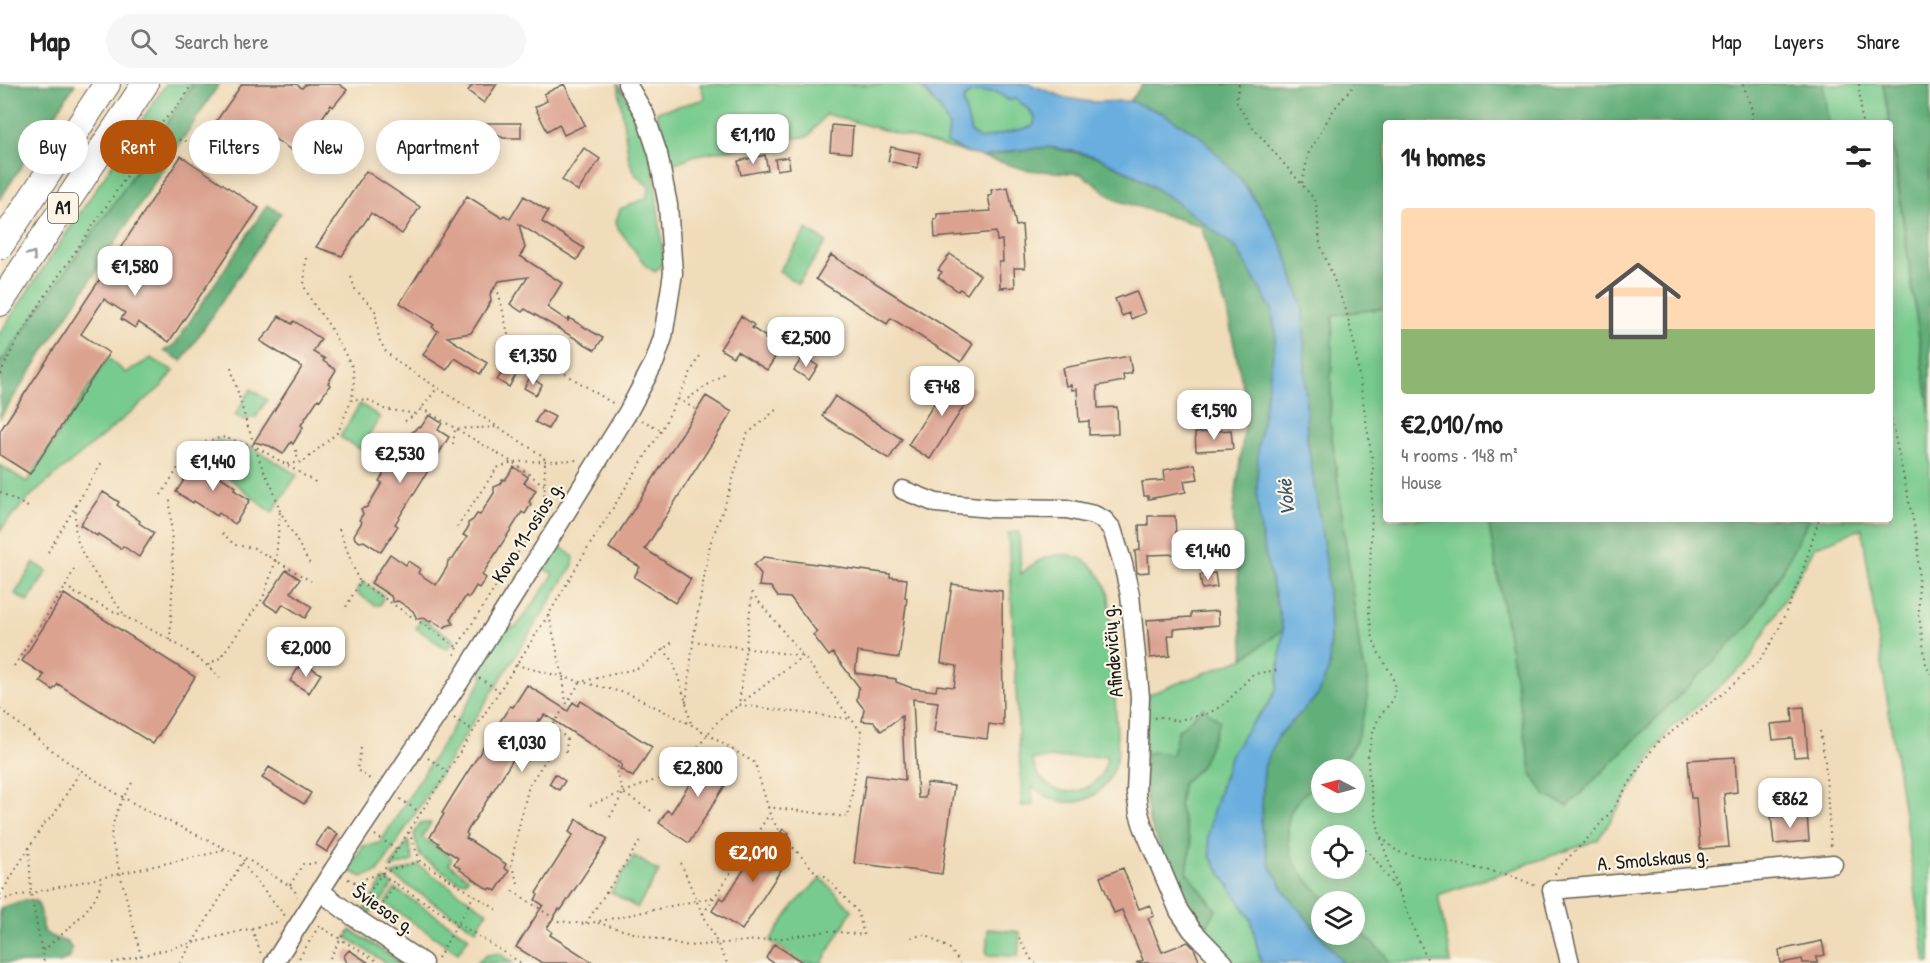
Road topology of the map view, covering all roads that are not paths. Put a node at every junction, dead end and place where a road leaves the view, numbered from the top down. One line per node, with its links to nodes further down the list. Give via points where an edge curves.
1 (107, 84): 4 (highway, A1)
2 (145, 84): 5 (highway, A1, one-way to 2)
3 (627, 84): 8 (street, Kovo 11-osios g., via 645,115 668,205 673,273 663,337 655,361 598,460 459,668 441,709)
4 (0, 246)
5 (0, 303)
6 (903, 490): 11 (street, Afindevičių g., via 936,502 990,508 1067,509 1094,515 1112,530 1130,595 1140,697 1136,794 1139,813 1179,911)
7 (1833, 864): 12 (street, A. Smolskaus g., via 1551,890)
8 (320, 891): 9 (street, Kovo 11-osios g.); 10 (street, Šviesos g.)
9 (268, 959)
10 (423, 963)
11 (1224, 963)
12 (1570, 963)

